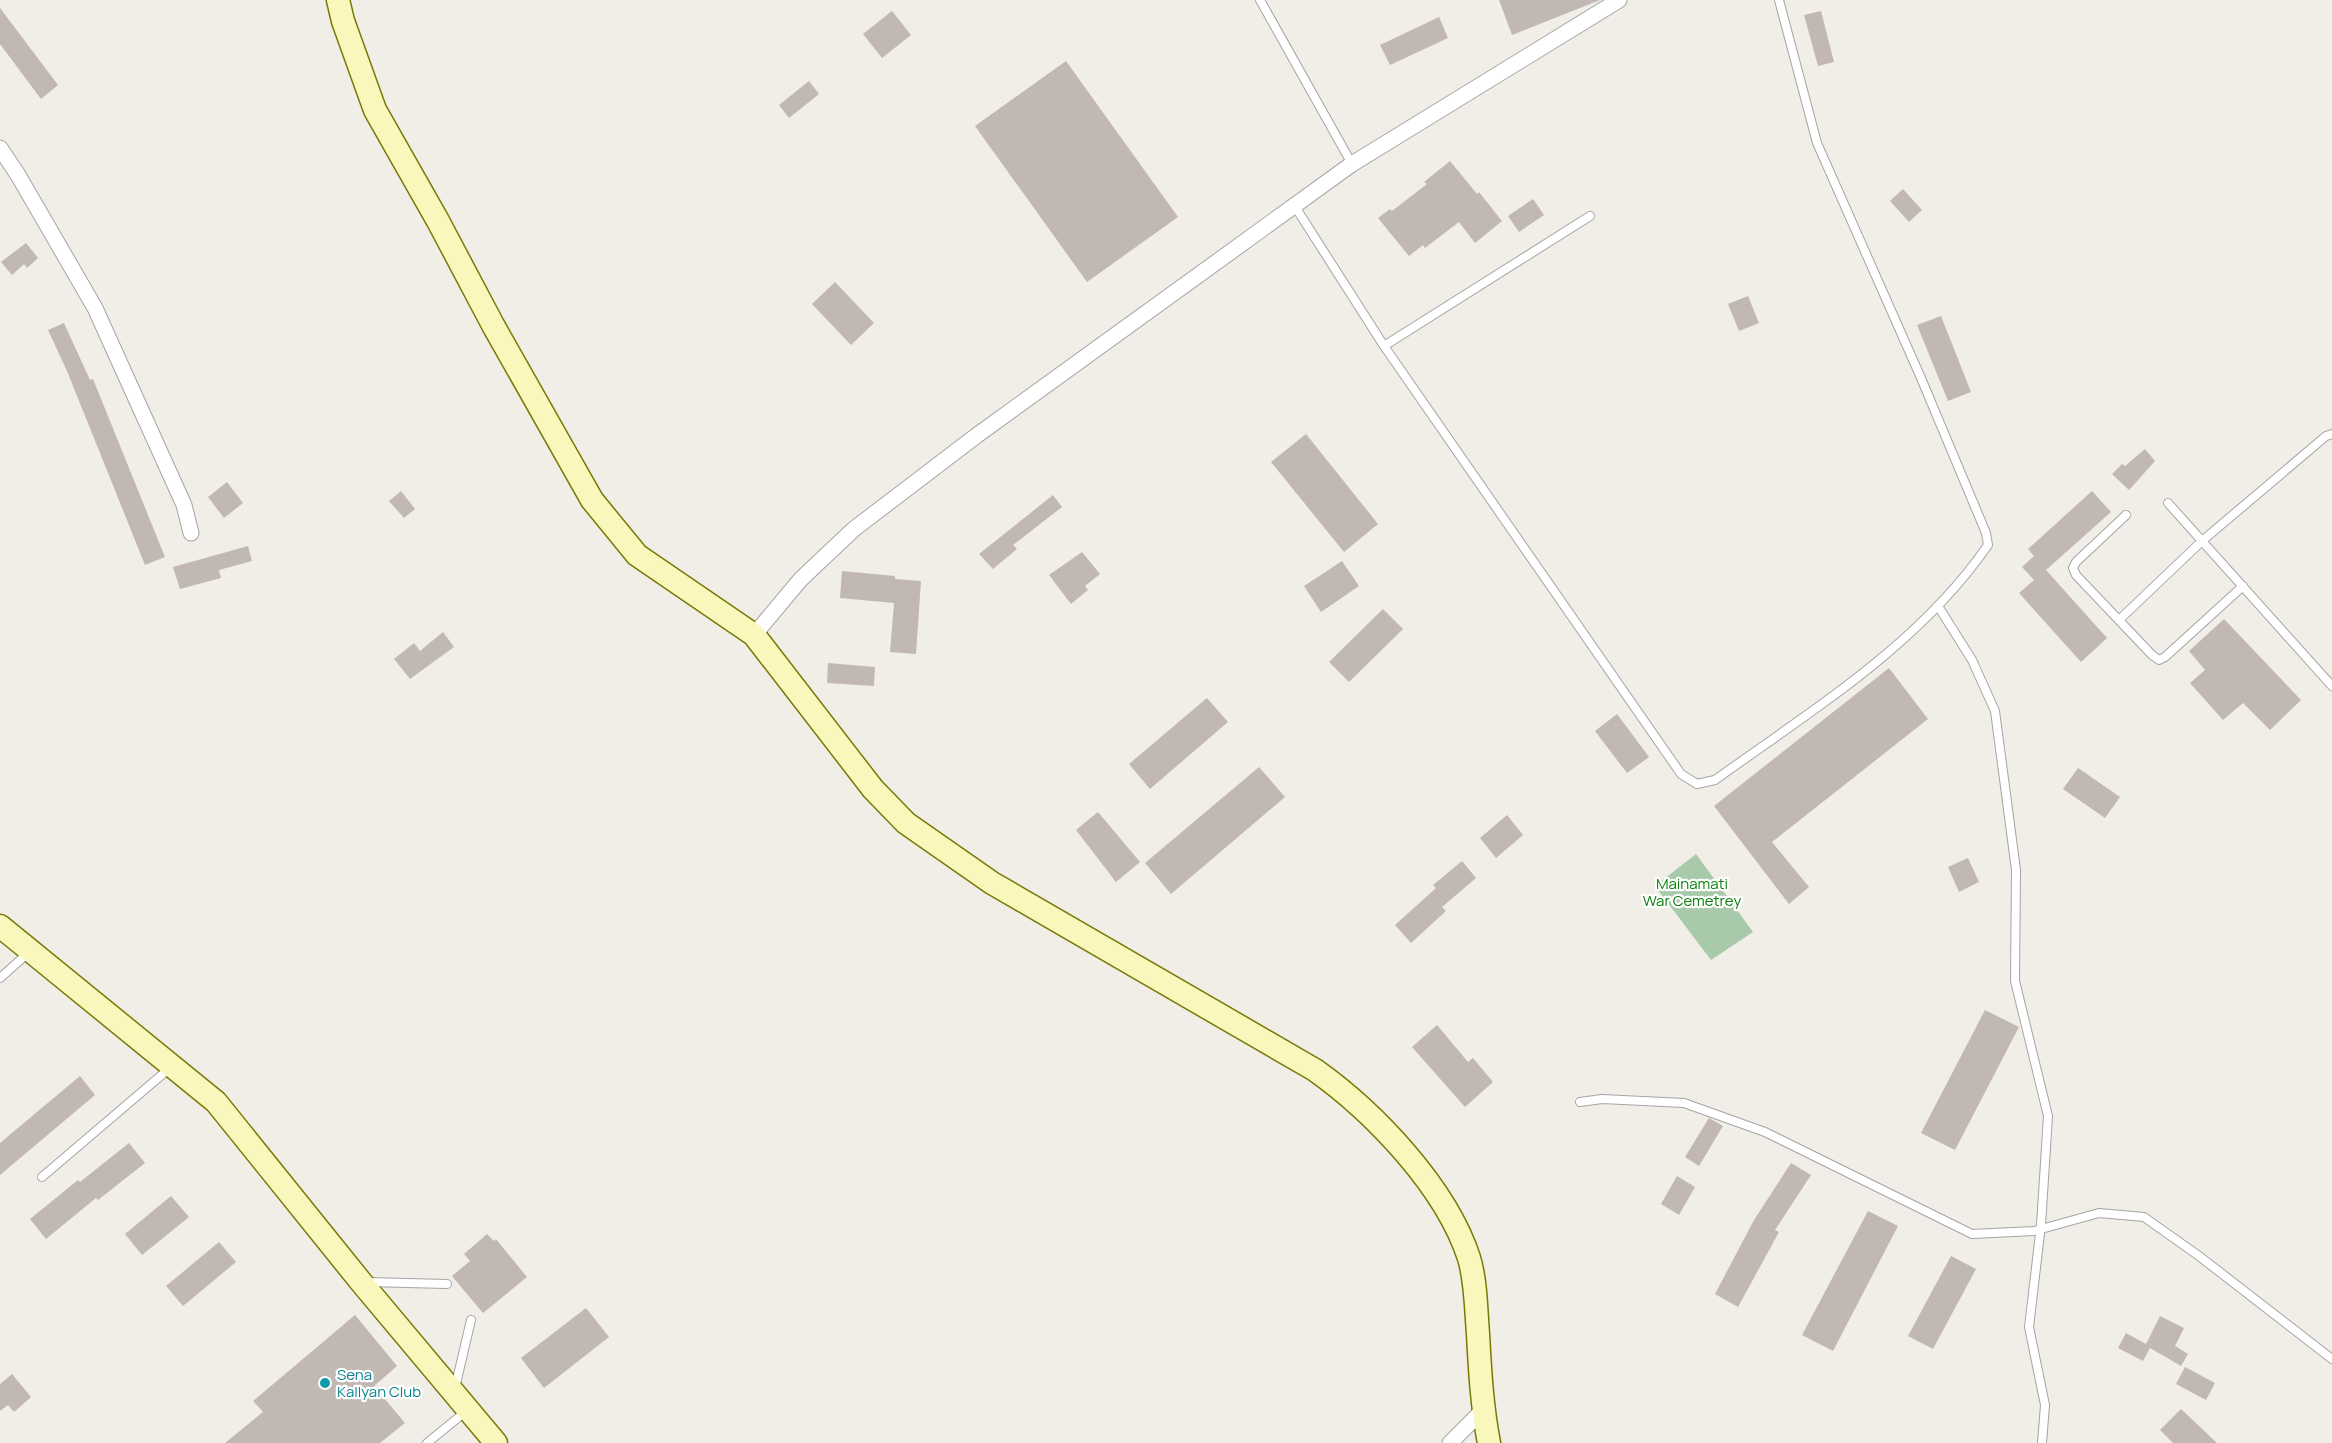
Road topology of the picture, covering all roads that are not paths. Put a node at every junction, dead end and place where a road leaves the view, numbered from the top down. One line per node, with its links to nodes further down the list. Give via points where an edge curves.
1 (338, 0): 18 (main road, via 375,110 592,500 637,555)
2 (1260, 0): 6 (lane)
3 (1619, 0): 6 (street)
4 (1779, 0): 16 (lane, via 1817,143 1986,533 1988,545)
5 (0, 148): 13 (street, via 95,308 184,505)
6 (1352, 164): 7 (street)
7 (1294, 204): 9 (lane); 18 (street, via 854,529 801,579)
8 (1590, 216): 9 (lane)
9 (1384, 346): 16 (lane, via 1681,774 1697,784 1715,780 1829,698 1900,643)
10 (2332, 434): 14 (lane)
11 (2168, 503): 14 (lane)
12 (2126, 515): 17 (lane, via 2073,568)
13 (191, 533)
14 (2202, 541): 15 (lane); 17 (lane)
15 (2243, 586): 17 (lane, via 2159,660); 19 (lane)
16 (1938, 606): 26 (lane, via 1972,660 1995,711 2016,870 2015,981 2048,1116)
17 (2119, 620)
18 (754, 635): 32 (main road, via 873,789 906,823 992,883 1315,1070 1346,1092 1396,1142 1447,1209 1469,1258)
19 (2332, 686)
20 (0, 926): 21 (main road)
21 (31, 951): 22 (lane); 23 (main road)
22 (0, 978)
23 (173, 1065): 25 (lane); 27 (main road, via 216,1102)
24 (1580, 1102): 26 (lane, via 1684,1102 1765,1132 1972,1234)
25 (42, 1178)
26 (2040, 1230): 30 (lane, via 2099,1213 2144,1217); 37 (lane, via 2029,1327 2045,1405)
27 (361, 1282): 28 (lane); 31 (main road)
28 (447, 1284)
29 (471, 1320): 31 (lane)
30 (2332, 1359)
31 (461, 1401): 33 (lane); 34 (main road)
32 (1482, 1411): 35 (street); 36 (main road)
33 (427, 1443)
34 (496, 1443)
35 (1450, 1443)
36 (1489, 1443)
37 (2042, 1443)

